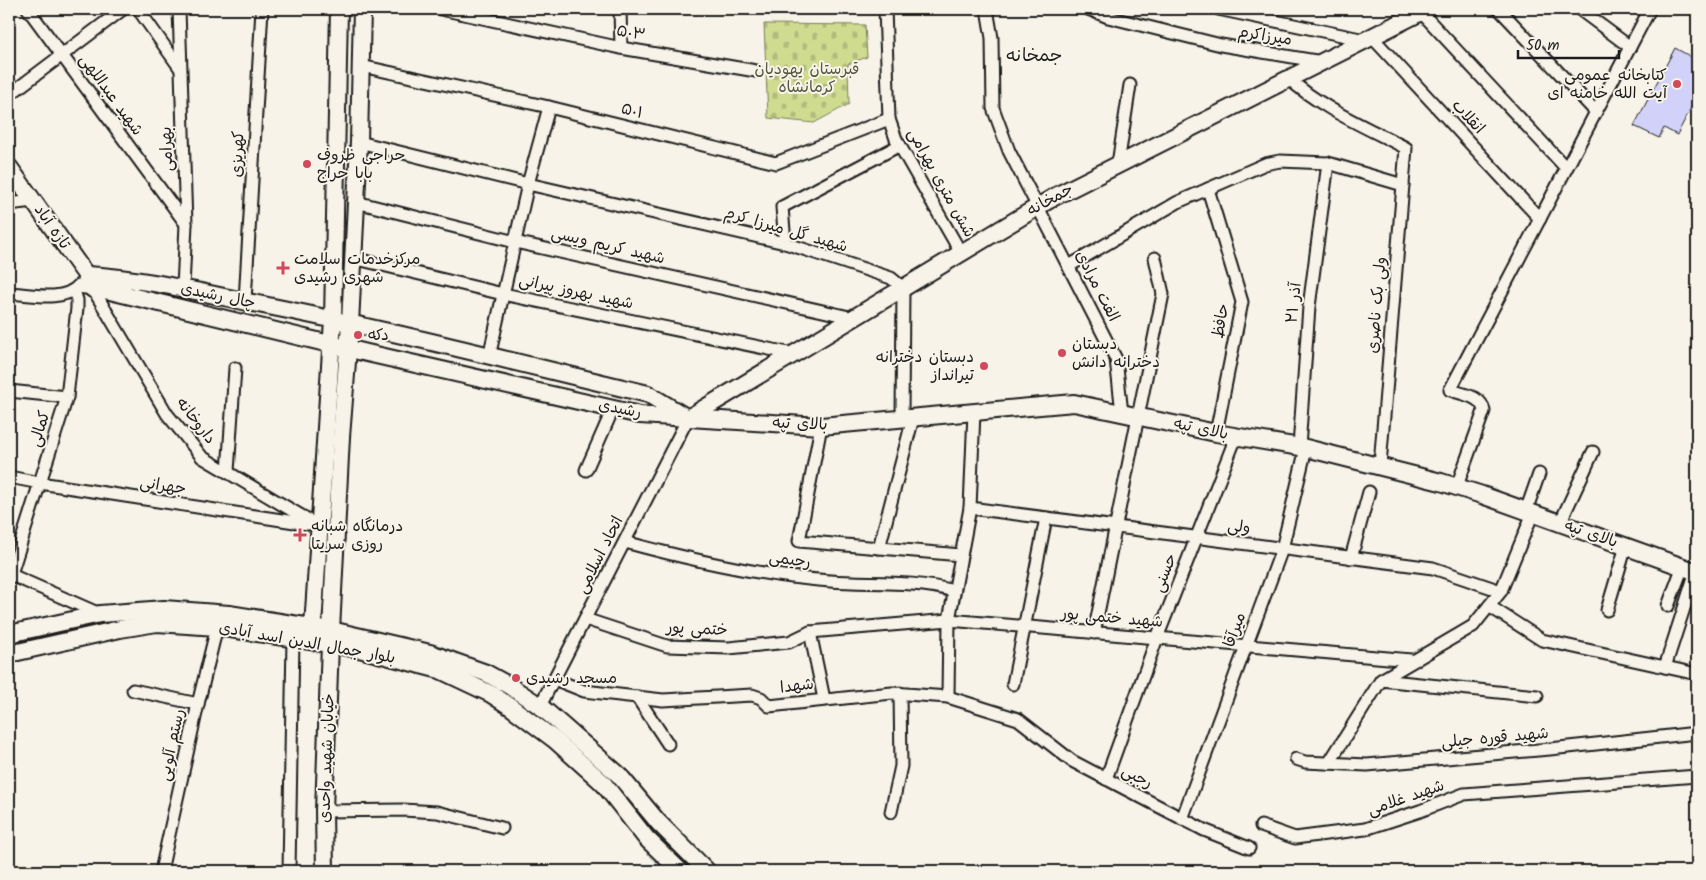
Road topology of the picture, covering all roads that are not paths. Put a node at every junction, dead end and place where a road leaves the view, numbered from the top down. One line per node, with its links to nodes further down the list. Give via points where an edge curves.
1 (28, 9): 21 (street, شهید عبداللهی)
2 (122, 9): 21 (street)
3 (138, 9): 24 (street)
4 (179, 9): 24 (street, بهرامی)
5 (262, 9): 58 (street, کهریزی)
6 (339, 9): 61 (street)
7 (362, 9): 23 (street)
8 (441, 9): 20 (street, ۵۰۳)
9 (620, 9): 20 (street)
10 (885, 9): 31 (street, شش متری بهرامی)
11 (987, 9): 44 (street, الفت مرادی, via 992,38 993,108 1009,151)
12 (1088, 9): 22 (street, میرزاکرم, via 1221,45)
13 (1218, 9): 18 (street)
14 (1499, 9): 30 (street)
15 (1580, 9): 19 (street)
16 (1650, 9): 19 (street)
17 (1419, 10): 18 (street, جمخانه); 37 (street)
18 (1368, 38): 22 (street, جمخانه); 45 (street, انقلاب)
19 (1630, 47): 30 (street)
20 (621, 48): 25 (street, ۵۰۳)
21 (62, 55): 28 (street); 46 (street, شهید عبداللهی)
22 (1322, 62): 26 (street, جمخانه)
23 (361, 66): 29 (street, ۵۰۱); 32 (street)
24 (181, 69): 46 (street, بهرامی)
25 (756, 71)
26 (1288, 78): 35 (street, جمخانه); 39 (street, ولی بک ناصری, via 1330,108 1406,148)
27 (1130, 85): 35 (street)
28 (9, 95)
29 (549, 107): 31 (street, ۵۰۱, via 776,163); 38 (street)
30 (1596, 112): 37 (street)
31 (890, 119): 33 (street, شش متری بهرامی)
32 (359, 142): 38 (street, شهید گل میرزا کرم); 42 (street)
33 (900, 145): 48 (street, via 782,207); 49 (street, شش متری بهرامی)
34 (1328, 163): 39 (street); 40 (street, via 1280,161 1265,164); 81 (street, ۲۱ آذر, via 1309,307)
35 (1118, 164): 44 (street, جمخانه)
36 (9, 167): 41 (street, تازه آباد)
37 (1566, 168): 45 (street)
38 (528, 184): 47 (street); 48 (street, شهید گل میرزا کرم)
39 (1403, 185): 83 (street, ولی بک ناصری)
40 (1208, 189): 52 (street, via 1178,202); 79 (street, حافظ, via 1242,302)
41 (33, 201): 43 (street); 53 (street, تازه آباد)
42 (356, 202): 47 (street, شهید کریم ویسی); 50 (street)
43 (9, 204)
44 (1037, 207): 49 (street, جمخانه); 52 (street, الفت مرادی)
45 (1540, 219): 89 (street, via 1450,390 1479,400 1484,411)
46 (186, 224): 54 (street, بهرامی)
47 (515, 242): 57 (street); 60 (street, شهید کریم ویسی)
48 (785, 243): 55 (street, شهید گل میرزا کرم, via 891,278)
49 (961, 253): 55 (street, جمخانه)
50 (353, 258): 57 (street, شهید بهروز پیرانی); 62 (street)
51 (1156, 258): 75 (street, via 1163,294)
52 (1069, 266): 75 (street, الفت مرادی, via 1116,359)
53 (82, 285): 54 (street, چال رشیدی, via 111,276); 56 (street, via 54,296); 64 (street, چال رشیدی); 72 (street, کمالی, via 77,300); 85 (street, داروخانه, via 167,414 202,457)
54 (183, 288): 58 (street, چال رشیدی)
55 (903, 288): 60 (street, جمخانه); 77 (street)
56 (9, 293)
57 (503, 294): 68 (street, شهید بهروز پیرانی); 69 (street)
58 (245, 302): 59 (street, چال رشیدی)
59 (298, 312): 61 (street, چال رشیدی); 64 (street, via 305,324)
60 (854, 318): 68 (street, جمخانه)
61 (333, 320): 62 (street, چال رشیدی); 65 (street)
62 (350, 324): 63 (street, رشیدی); 66 (street)
63 (370, 329): 67 (street, via 361,342); 69 (street, رشیدی)
64 (296, 336): 65 (street, چال رشیدی)
65 (331, 343): 66 (street, چال رشیدی); 95 (street)
66 (348, 348): 67 (street, رشیدی); 120 (street, خیابان شهید واحدی)
67 (367, 353): 73 (street, رشیدی)
68 (793, 354): 76 (street, جمخانه)
69 (489, 357): 76 (street, رشیدی, via 648,394)
70 (235, 368): 85 (street)
71 (9, 390): 72 (street)
72 (67, 397): 88 (street, کمالی)
73 (613, 409): 76 (street, رشیدی, via 640,415); 84 (street)
74 (974, 412): 75 (street, بالای تپه, via 1074,403); 77 (street, بالای تپه); 91 (street)
75 (1130, 414): 79 (street, بالای تپه); 96 (street)
76 (688, 418): 78 (street, بالای تپه); 98 (street, اتحاد اسلامی)
77 (907, 419): 78 (street, بالای تپه); 100 (street)
78 (821, 426): 100 (street, via 799,541)
79 (1216, 433): 80 (street, بالای تپه)
80 (1236, 437): 81 (street, بالای تپه); 97 (street, حسنی)
81 (1303, 448): 83 (street, بالای تپه); 101 (street, میرآقا)
82 (1593, 452): 94 (street)
83 (1380, 465): 89 (street, بالای تپه)
84 (586, 470)
85 (228, 472): 95 (street, داروخانه)
86 (1539, 474): 92 (street)
87 (9, 476): 88 (street, جهرانی)
88 (40, 484): 95 (street, جهرانی); 105 (street, کمالی)
89 (1457, 486): 92 (street, بالای تپه)
90 (1369, 492): 103 (street)
91 (970, 508): 93 (street, ولی); 102 (street)
92 (1529, 512): 94 (street, بالای تپه); 107 (street)
93 (1046, 518): 96 (street, ولی); 114 (street)
94 (1560, 523): 99 (street, بالای تپه)
95 (316, 526): 116 (street)
96 (1116, 527): 97 (street, ولی); 118 (street)
97 (1196, 537): 101 (street, ولی); 121 (street, حسنی)
98 (625, 542): 106 (street, رحیمی, via 748,570 830,581 937,586); 112 (street, اتحاد اسلامی)
99 (1626, 546): 104 (street, بالای تپه); 110 (street)
100 (879, 548): 102 (street)
101 (1282, 548): 103 (street, ولی); 123 (street, میرآقا)
102 (961, 555): 106 (street)
103 (1351, 558): 107 (street, ولی, via 1433,568)
104 (1692, 570): 109 (street); 126 (street)
105 (10, 574): 111 (street)
106 (954, 591): 113 (street)
107 (1501, 591): 108 (street)
108 (1489, 606): 125 (street, via 1473,626); 126 (street, via 1542,640)
109 (1668, 606)
110 (1607, 610)
111 (100, 614): 116 (street, بلوار جمال الدین اسد آبادی, via 164,609 229,614); 119 (street, بلوار جمال الدین اسد آبادی)
112 (585, 619): 117 (street, ختمی پور, via 667,646 729,648 789,642); 128 (street, اتحاد اسلامی)
113 (949, 620): 114 (street, شهید ختمی پور); 117 (street, شهید ختمی پور); 135 (street)
114 (1023, 626): 118 (street, شهید ختمی پور); 130 (street)
115 (217, 627): 122 (street, بلوار جمال الدین اسد آبادی); 124 (street, بلوار جمال الدین اسد آبادی, via 140,625); 137 (street, رستم آلویی)
116 (313, 627): 120 (street, بلوار جمال الدین اسد آبادی)
117 (810, 632): 136 (street)
118 (1094, 632): 121 (street, شهید ختمی پور)
119 (9, 634)
120 (331, 637): 122 (street, بلوار جمال الدین اسد آبادی); 138 (street, بلوار جمال الدین اسد آبادی, via 430,653 466,665 508,685); 146 (street, خیابان شهید واحدی); 155 (street, بلوار جمال الدین اسد آبادی, via 363,650 440,670 511,707 555,740 603,783 646,838)
121 (1157, 638): 123 (street, شهید ختمی پور); 145 (street, حسنی)
122 (293, 639): 153 (street)
123 (1246, 646): 125 (street, شهید ختمی پور); 148 (street, میرآقا)
124 (9, 654)
125 (1411, 660): 129 (street)
126 (1665, 667): 127 (street)
127 (1697, 674)
128 (554, 679): 134 (street, شهدا, via 584,691); 138 (street, اتحاد اسلامی)
129 (1381, 680): 133 (street); 143 (street)
130 (1013, 684)
131 (133, 690): 137 (street)
132 (900, 693): 135 (street, شهدا); 136 (street, شهدا); 147 (street, via 901,766)
133 (1537, 696)
134 (637, 697): 136 (street, شهدا, via 663,700 752,695 761,698 768,706); 141 (street)
135 (948, 697): 139 (street, شهدا)
136 (824, 699)
137 (198, 704): 152 (street, رستم آلویی)
138 (540, 706): 156 (street, بلوار جمال الدین اسد آبادی, via 619,775 658,822)
139 (1018, 719): 145 (street, رجبی, via 1072,761)
140 (1697, 734): 143 (street, شهید قوره جیلی, via 1367,766)
141 (668, 744)
142 (1296, 759): 143 (street, شهید قوره جیلی)
143 (1329, 763)
144 (1697, 776): 149 (street, شهید غلامی, via 1464,794 1366,829 1295,838)
145 (1106, 779): 148 (street, رجبی)
146 (324, 811): 150 (street, via 437,812); 154 (street, خیابان شهید واحدی)
147 (891, 812)
148 (1182, 819): 151 (street, رجبی)
149 (1261, 826)
150 (502, 828)
151 (1249, 848)
152 (161, 871)
153 (289, 871)
154 (325, 871)
155 (680, 871)
156 (707, 871)

